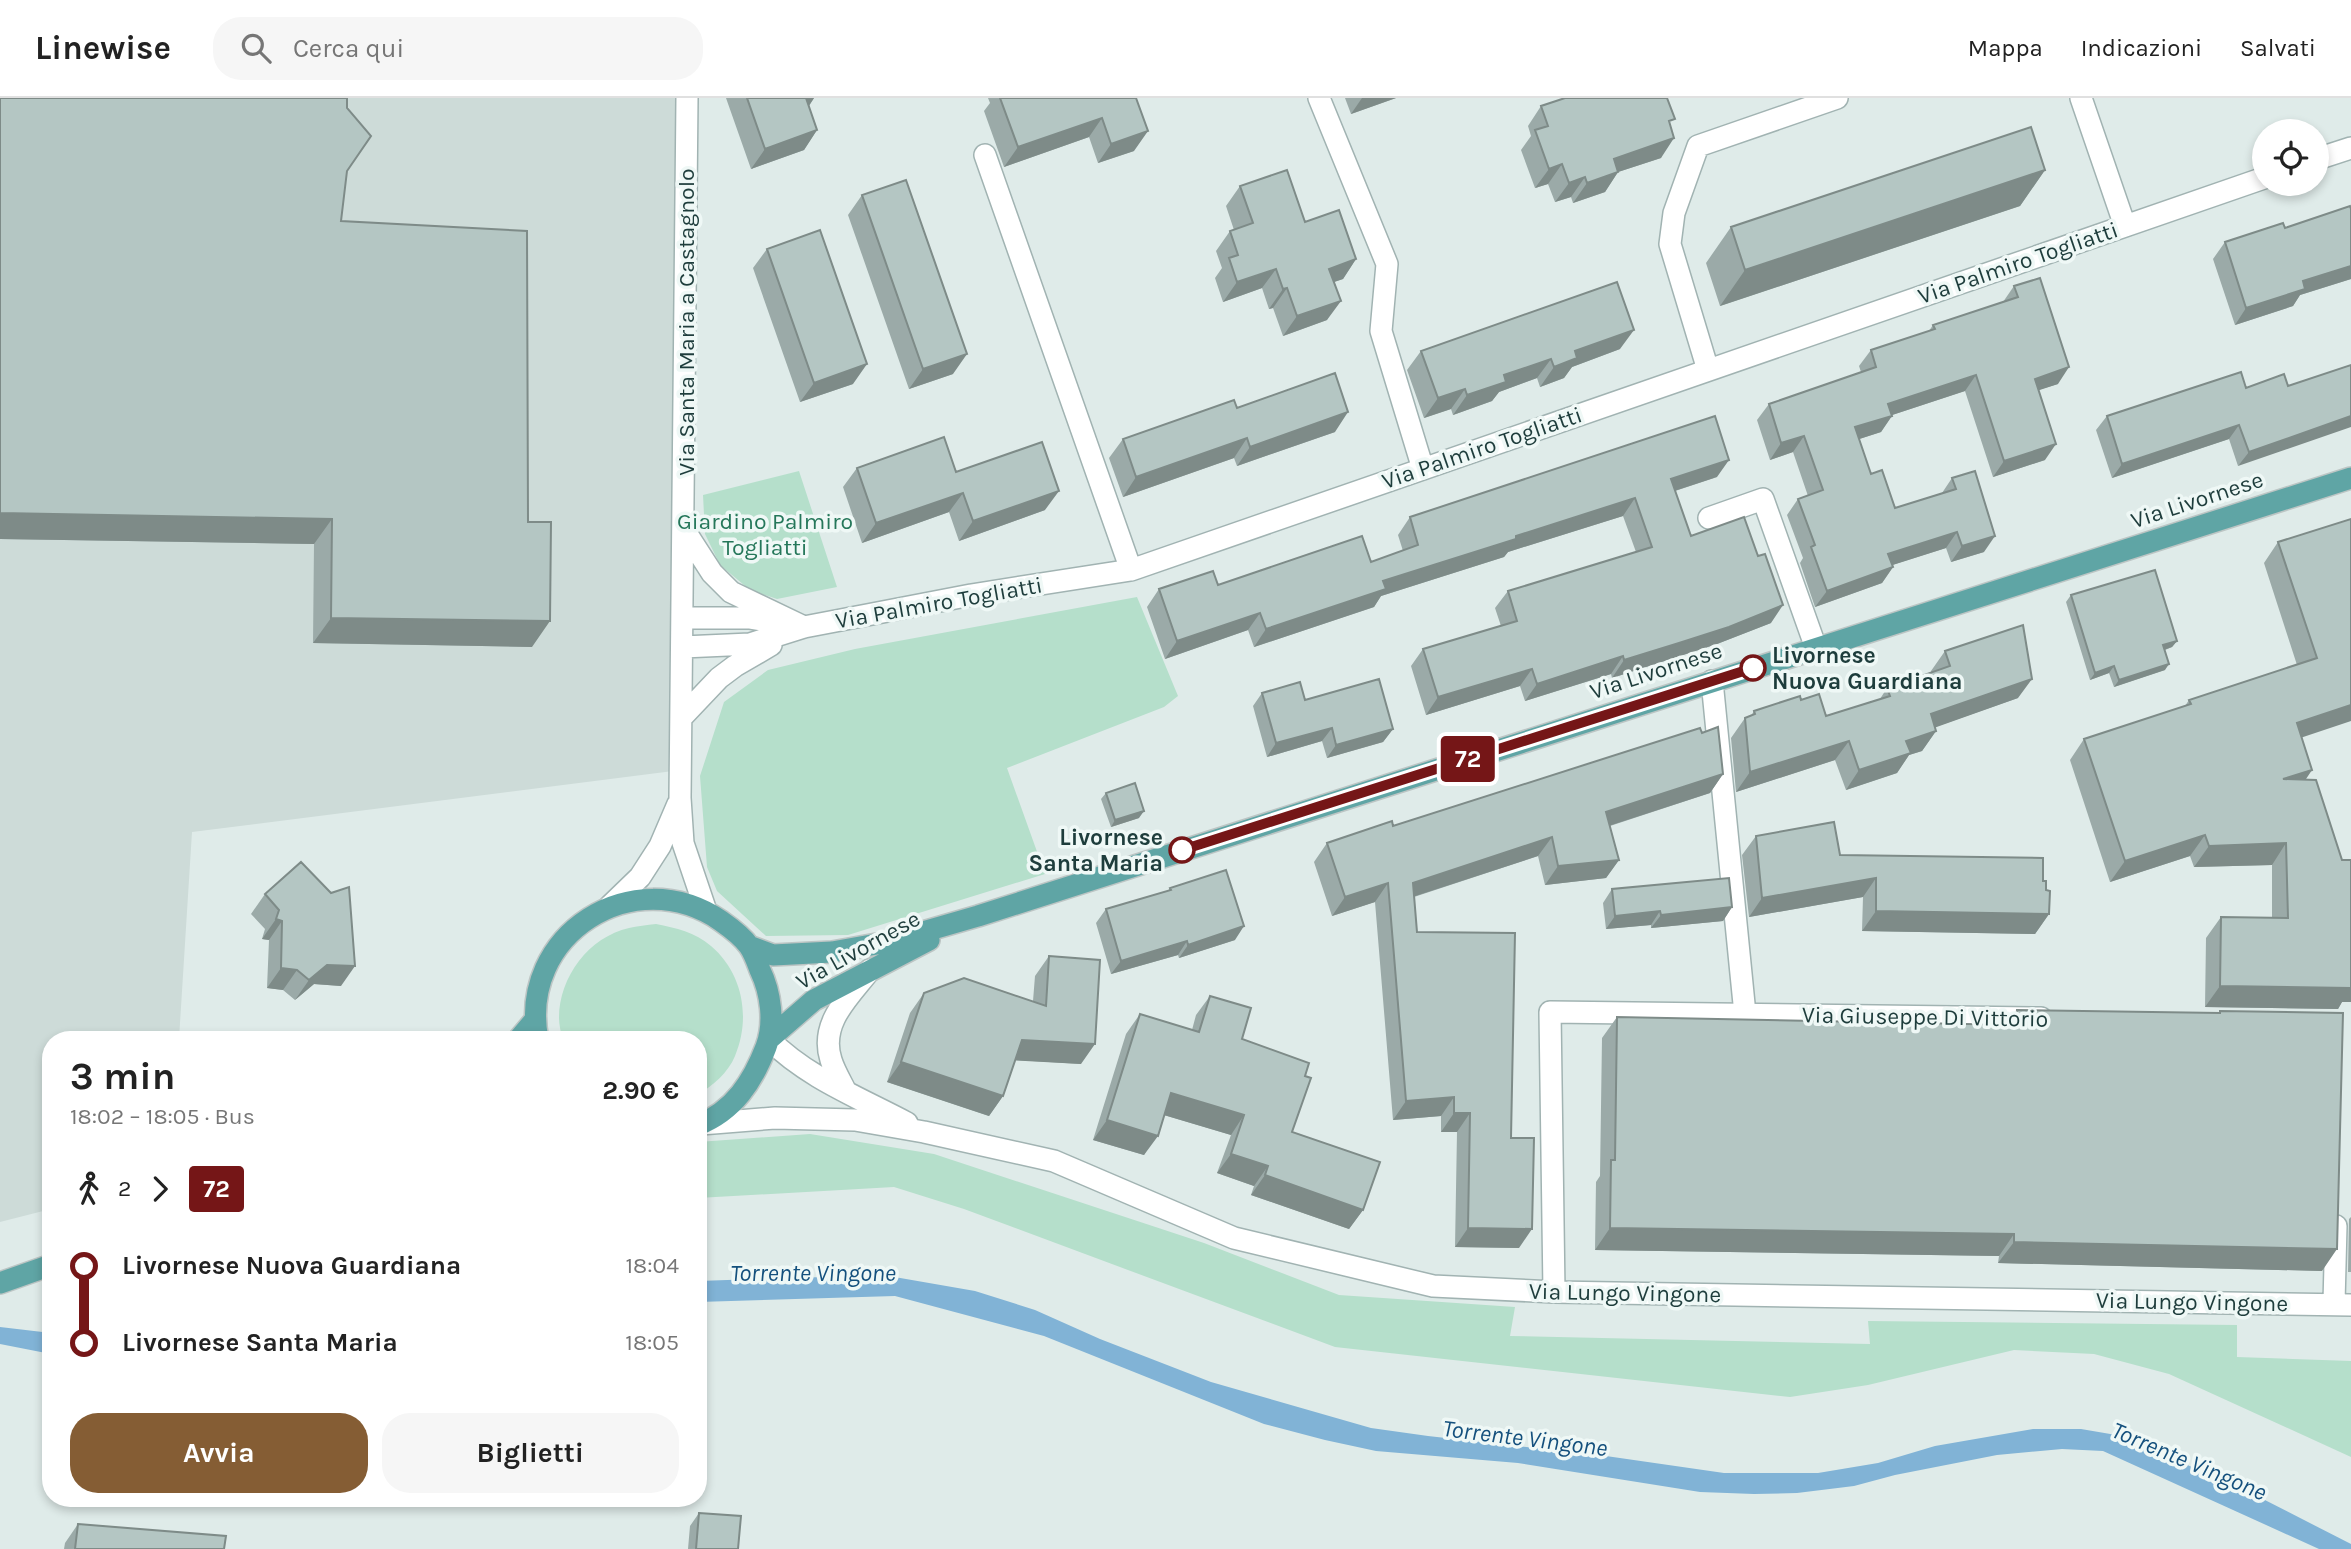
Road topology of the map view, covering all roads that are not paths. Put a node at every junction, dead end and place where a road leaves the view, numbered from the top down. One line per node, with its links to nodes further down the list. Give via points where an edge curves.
1 (687, 98): 14 (street, Via Santa Maria a Castagnolo)
2 (1319, 98): 11 (street, via 1387,264 1381,331)
3 (1837, 98): 10 (street, via 1698,146 1674,213 1670,244)
4 (2081, 98): 9 (street)
5 (2351, 148): 7 (street)
6 (985, 155): 15 (street)
7 (2329, 155)
8 (2252, 182): 9 (street, Via Palmiro Togliatti)
9 (2125, 226): 10 (street, Via Palmiro Togliatti)
10 (1708, 370): 11 (street, Via Palmiro Togliatti)
11 (1423, 469): 15 (street, Via Palmiro Togliatti)
12 (2351, 478): 19 (main road, Via Livornese)
13 (1709, 518): 19 (street, via 1763,499)
14 (683, 528): 16 (street, Via Santa Maria a Castagnolo); 17 (street, via 712,573 731,592)
15 (1131, 570): 17 (street, Via Palmiro Togliatti)
16 (683, 618): 17 (street, via 748,618); 18 (street, Via Santa Maria a Castagnolo)
17 (804, 627): 18 (street, Via Palmiro Togliatti, via 750,644); 21 (street, via 734,666)
18 (683, 647): 21 (street, Via Santa Maria a Castagnolo)
19 (1816, 648): 20 (main road, Via Livornese)
20 (1713, 681): 25 (main road, Via Livornese); 28 (street)
21 (682, 718): 22 (street, Via Santa Maria a Castagnolo)
22 (680, 798): 23 (street, Via Santa Maria a Castagnolo, via 654,856); 24 (street, Via Santa Maria a Castagnolo, via 683,843)
23 (610, 906): 24 (main road, Via Livornese, via 642,898 674,900); 30 (main road, Via Livornese, via 578,924 554,952 539,985)
24 (706, 911): 26 (main road, Via Livornese)
25 (978, 916): 26 (main road, Via Livornese, via 888,942 832,952 773,955); 27 (main road, Via Livornese)
26 (749, 946): 31 (main road, Via Livornese, via 766,982 771,1010)
27 (871, 968): 31 (main road, Via Livornese, via 814,1000); 32 (street, via 833,1016 827,1037 831,1060)
28 (1745, 1014): 29 (street, Via Giuseppe Di Vittorio); 39 (street, Via Giuseppe Di Vittorio, via 1550,1012)
29 (2064, 1018)
30 (536, 1030)
31 (769, 1039): 32 (street, Via Lungo Vingone, via 786,1056); 33 (main road, Via Livornese, via 756,1074 732,1104)
32 (845, 1090): 35 (street, Via Lungo Vingone)
33 (707, 1120)
34 (707, 1123): 35 (street, Via Lungo Vingone, via 775,1118 855,1120)
35 (924, 1132): 39 (street, Via Lungo Vingone, via 1054,1161 1234,1238 1433,1286)
36 (2336, 1210): 40 (street)
37 (42, 1268): 38 (main road)
38 (6, 1281)
39 (1554, 1292): 40 (street, Via Lungo Vingone)
40 (2342, 1304)

